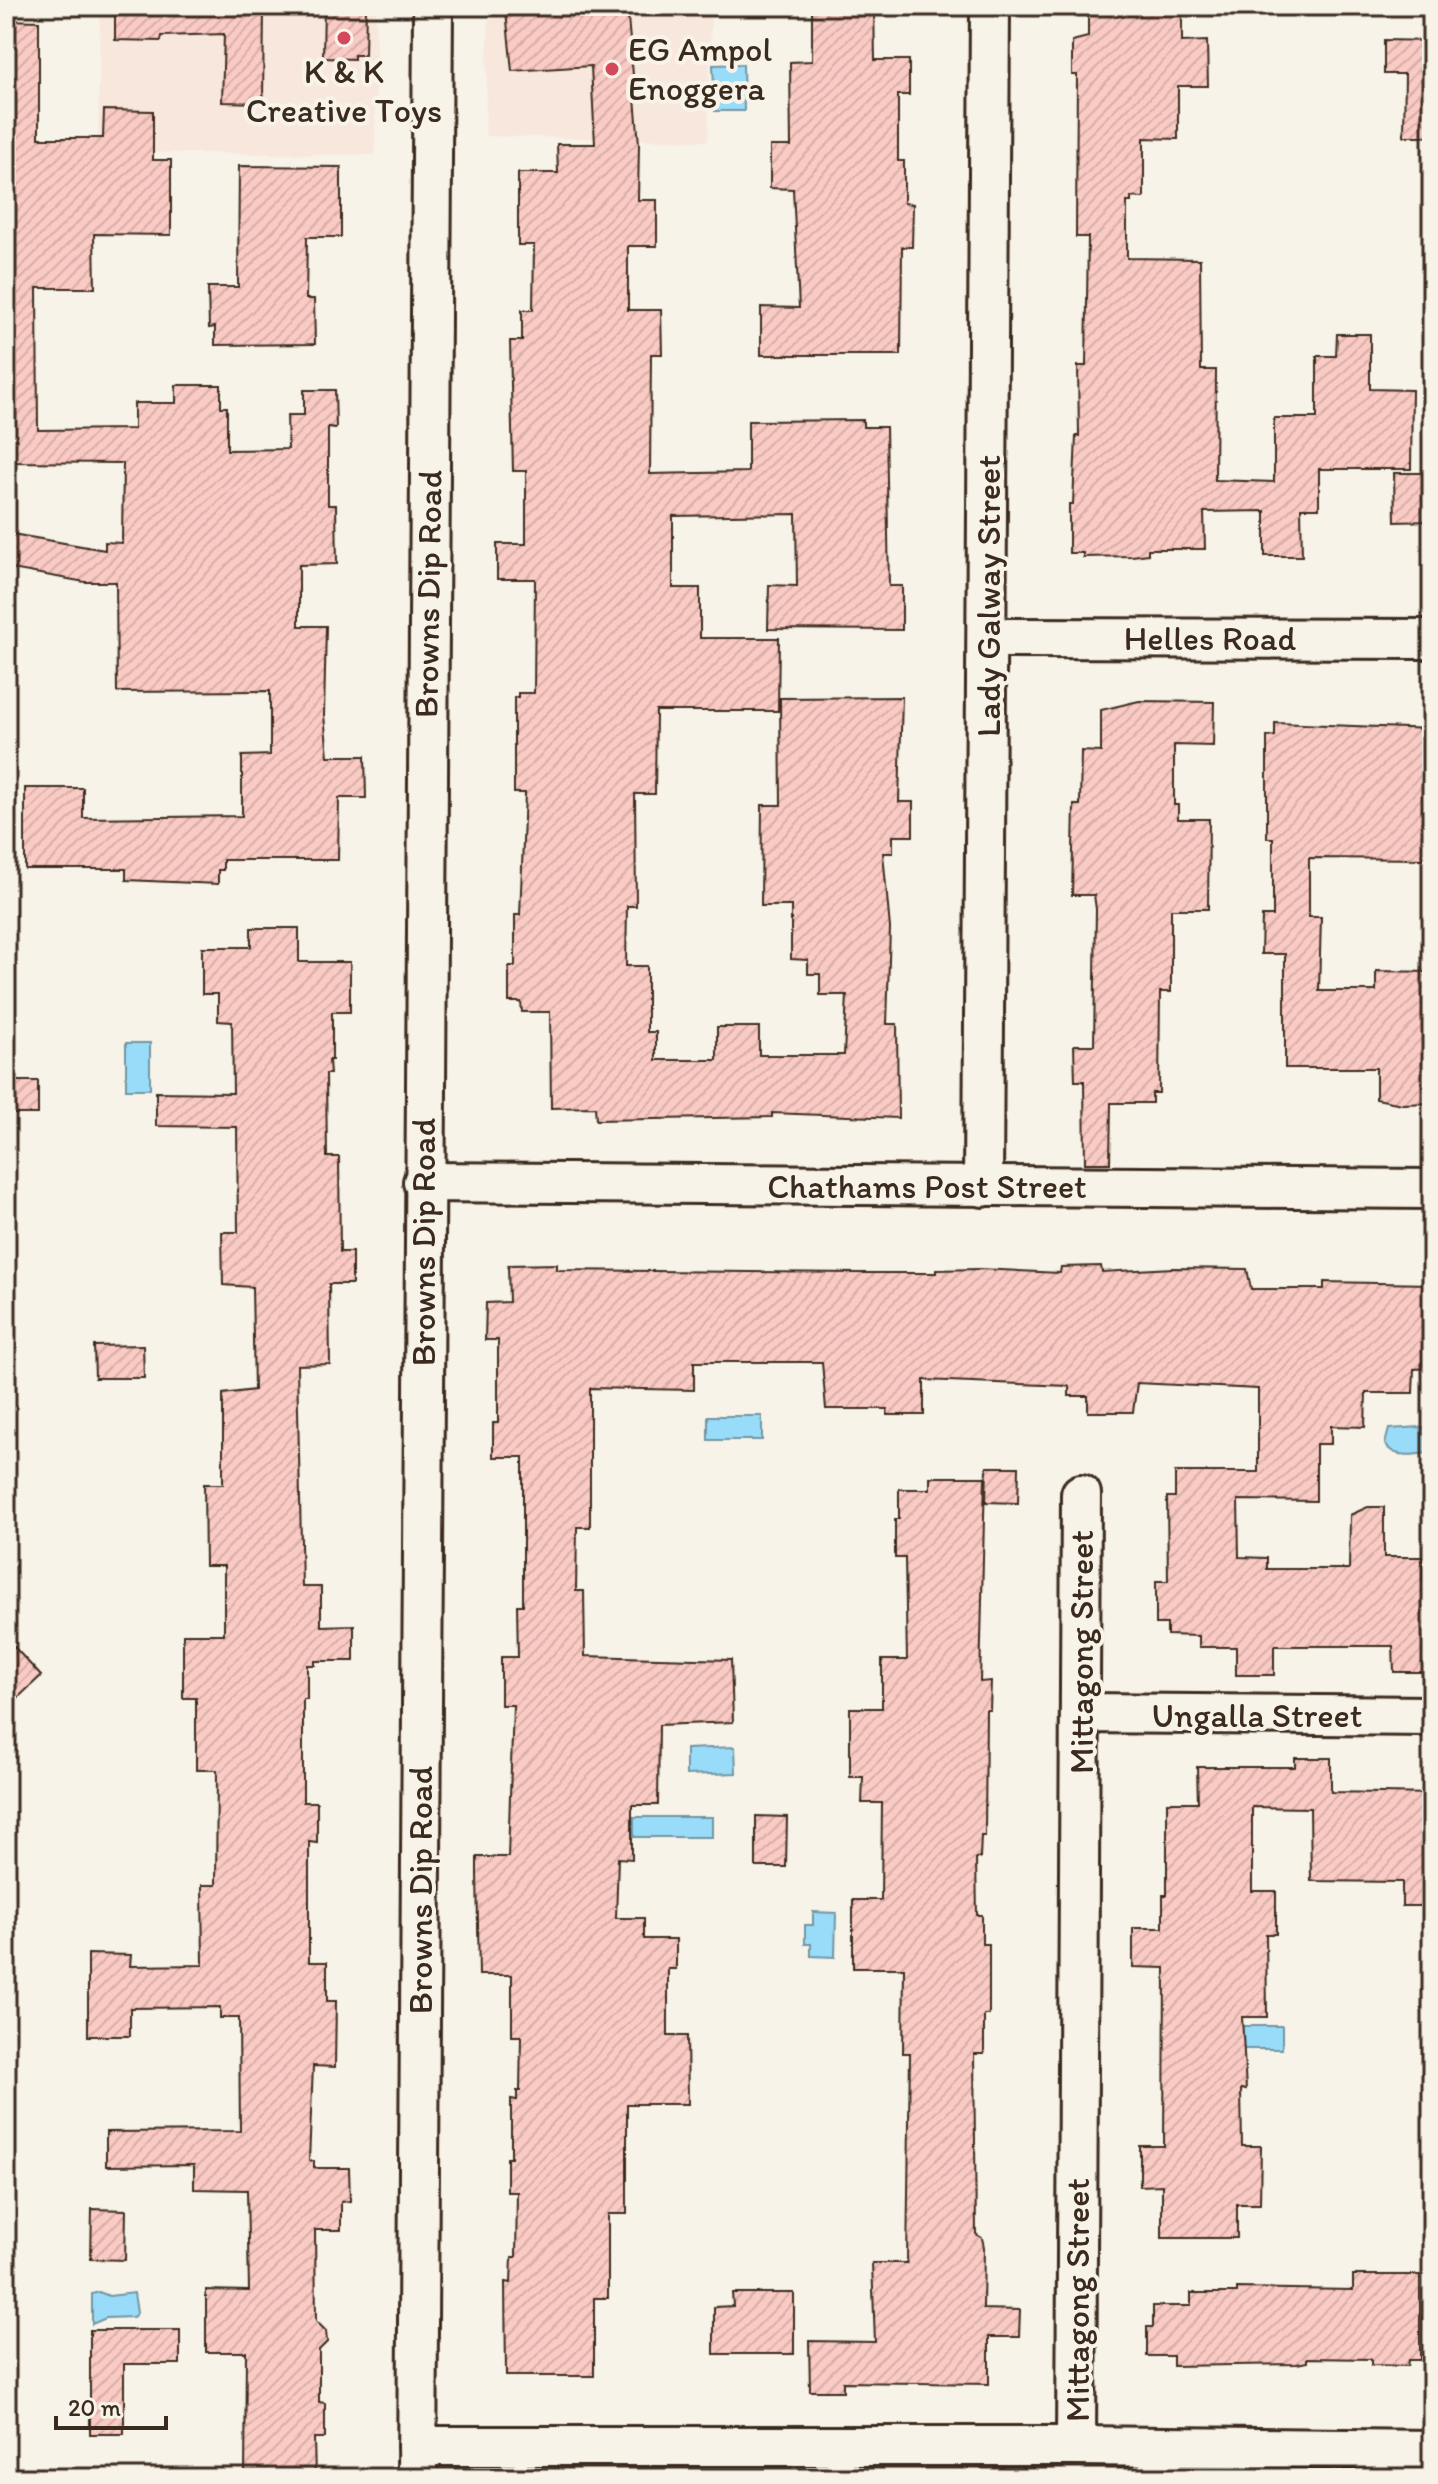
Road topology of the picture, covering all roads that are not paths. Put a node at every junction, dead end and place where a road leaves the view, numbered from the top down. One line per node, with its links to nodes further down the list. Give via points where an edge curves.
1 (433, 6): 5 (street, Browns Dip Road)
2 (990, 6): 3 (street, Lady Galway Street)
3 (988, 638): 4 (street, Helles Road); 6 (street, Lady Galway Street)
4 (1432, 639)
5 (423, 1182): 6 (street, Chathams Post Street); 13 (street, Browns Dip Road)
6 (983, 1187): 7 (street, Chathams Post Street)
7 (1432, 1189)
8 (1081, 1494): 9 (street, Mittagong Street)
9 (1081, 1713): 10 (street, Ungalla Street); 11 (street, Mittagong Street)
10 (1432, 1716)
11 (1076, 2446): 12 (street); 13 (street, Mittagong Street)
12 (1432, 2450)
13 (417, 2462)

